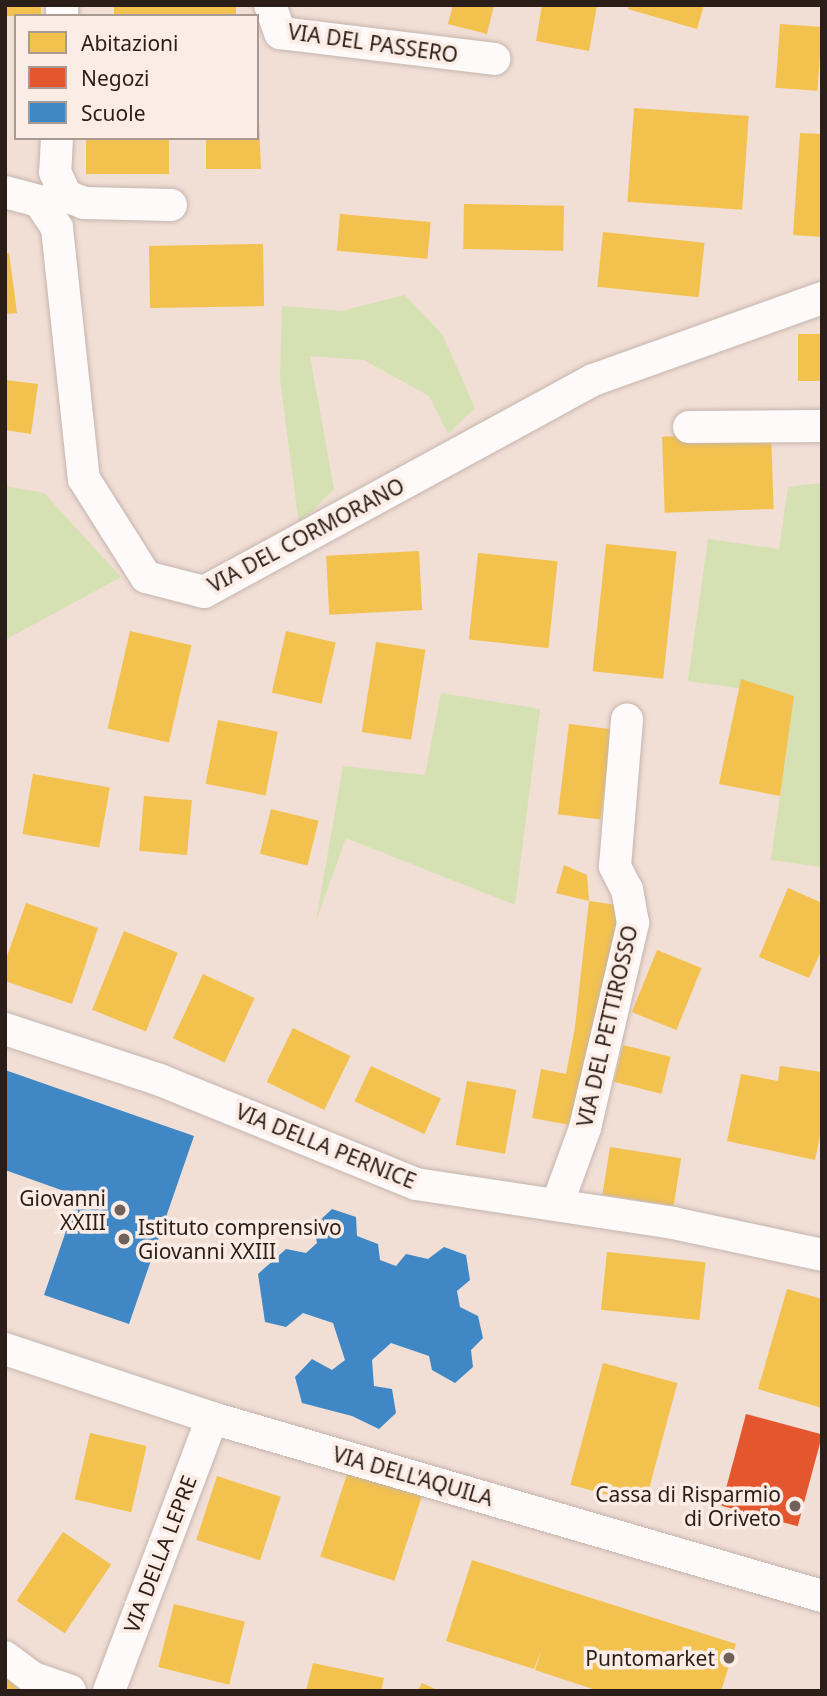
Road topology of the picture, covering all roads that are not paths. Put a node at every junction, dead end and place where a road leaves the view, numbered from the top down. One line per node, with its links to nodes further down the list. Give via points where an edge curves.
1 (271, 5): 2 (street, VIA DEL PASSERO, via 280,33)
2 (494, 59)
3 (57, 140): 5 (street, via 55,172 66,196 84,202)
4 (5, 192): 6 (street, VIA DEL CORMORANO, via 39,201 57,228 84,480 146,577 204,592 593,380)
5 (171, 205)
6 (822, 298)
7 (822, 426): 8 (street)
8 (689, 427)
9 (627, 719): 11 (street, VIA DEL PETTIROSSO, via 615,866 627,890 633,923 585,1128)
10 (5, 1028): 11 (street, VIA DELLA PERNICE, via 160,1080 416,1184)
11 (557, 1205): 12 (street, VIA DELLA PERNICE, via 673,1223)
12 (822, 1255)
13 (5, 1349): 14 (street, VIA DELL'AQUILA)
14 (212, 1418): 15 (street, VIA DELL'AQUILA); 18 (street, VIA DELLA LEPRE)
15 (822, 1596)
16 (5, 1657): 17 (street, via 33,1678)
17 (70, 1691)
18 (109, 1691)

